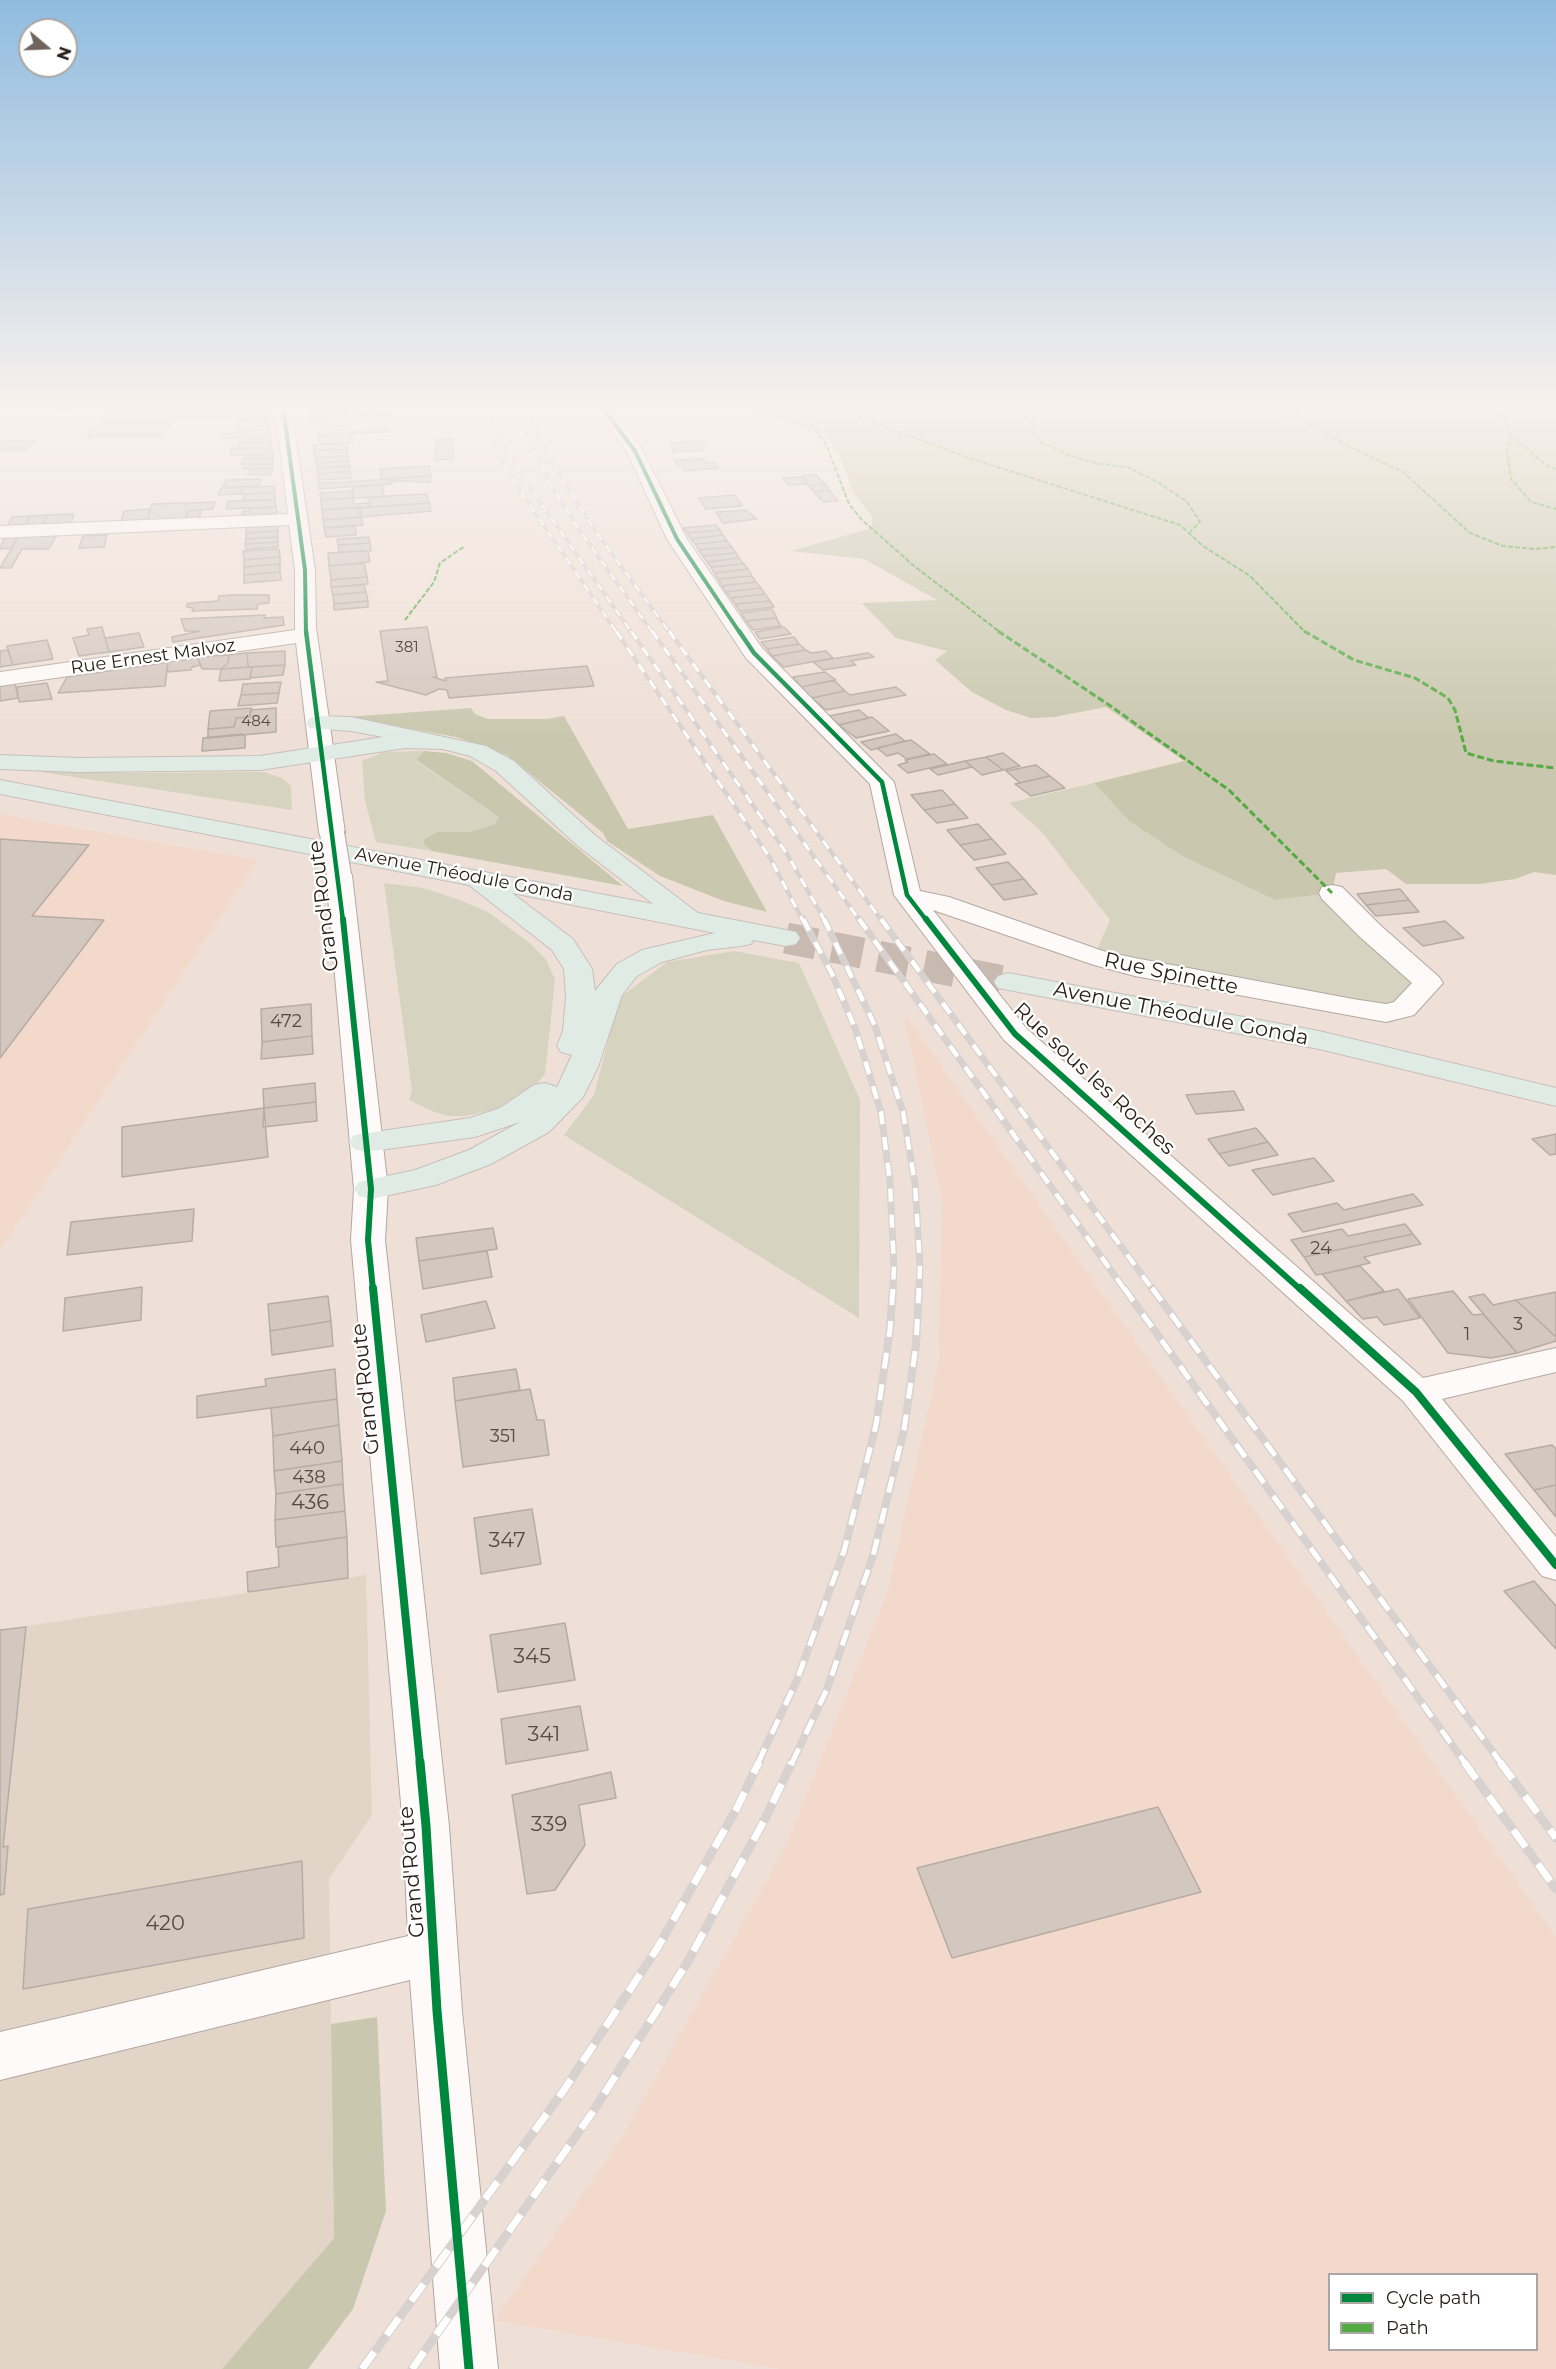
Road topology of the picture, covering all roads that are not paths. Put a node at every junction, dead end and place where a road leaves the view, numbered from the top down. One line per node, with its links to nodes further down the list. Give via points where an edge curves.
1 (667, 518): 13 (street, Rue sous les Roches, via 677,539 754,653 882,782)
2 (298, 519): 3 (street); 4 (street, Grand'Route, via 305,570)
3 (0, 532)
4 (306, 635): 5 (street, Rue Ernest Malvoz); 6 (street, Grand'Route)
5 (0, 679)
6 (318, 723): 7 (main road, via 361,726); 8 (street, Grand'Route)
7 (443, 742): 8 (main road, via 405,741); 14 (main road, via 477,751 505,766 587,841)
8 (322, 754): 9 (main road, via 260,763); 19 (street, Grand'Route, bridge, via 339,875)
9 (0, 762)
10 (0, 787): 11 (main road, Avenue Théodule Gonda)
11 (472, 877): 14 (main road, Avenue Théodule Gonda); 19 (main road, via 562,945 578,969 578,1031 563,1070 541,1096 511,1115 475,1127)
12 (1332, 893): 13 (street, Rue Spinette, via 1429,983 1404,1009 1386,1013 1353,1008 1094,957 939,903)
13 (909, 897): 22 (street, Rue sous les Roches, via 1016,1034)
14 (691, 920): 20 (main road, Avenue Théodule Gonda, via 777,937 706,942 652,956 627,970 608,993 584,1067 567,1097 538,1125 480,1157 424,1178)
15 (1008, 982): 16 (main road, Avenue Théodule Gonda)
16 (1319, 1040): 17 (main road, Avenue Théodule Gonda); 18 (main road, Avenue Théodule Gonda)
17 (1556, 1075)
18 (1556, 1097)
19 (365, 1142): 20 (street, Grand'Route)
20 (371, 1189): 24 (street, Grand'Route, via 368,1240)
21 (1556, 1360): 22 (street)
22 (1416, 1392): 23 (street, Rue sous les Roches)
23 (1556, 1565)
24 (435, 1952): 25 (street, Grand'Route); 26 (street, Grand'Route)
25 (0, 2056)
26 (469, 2369)

